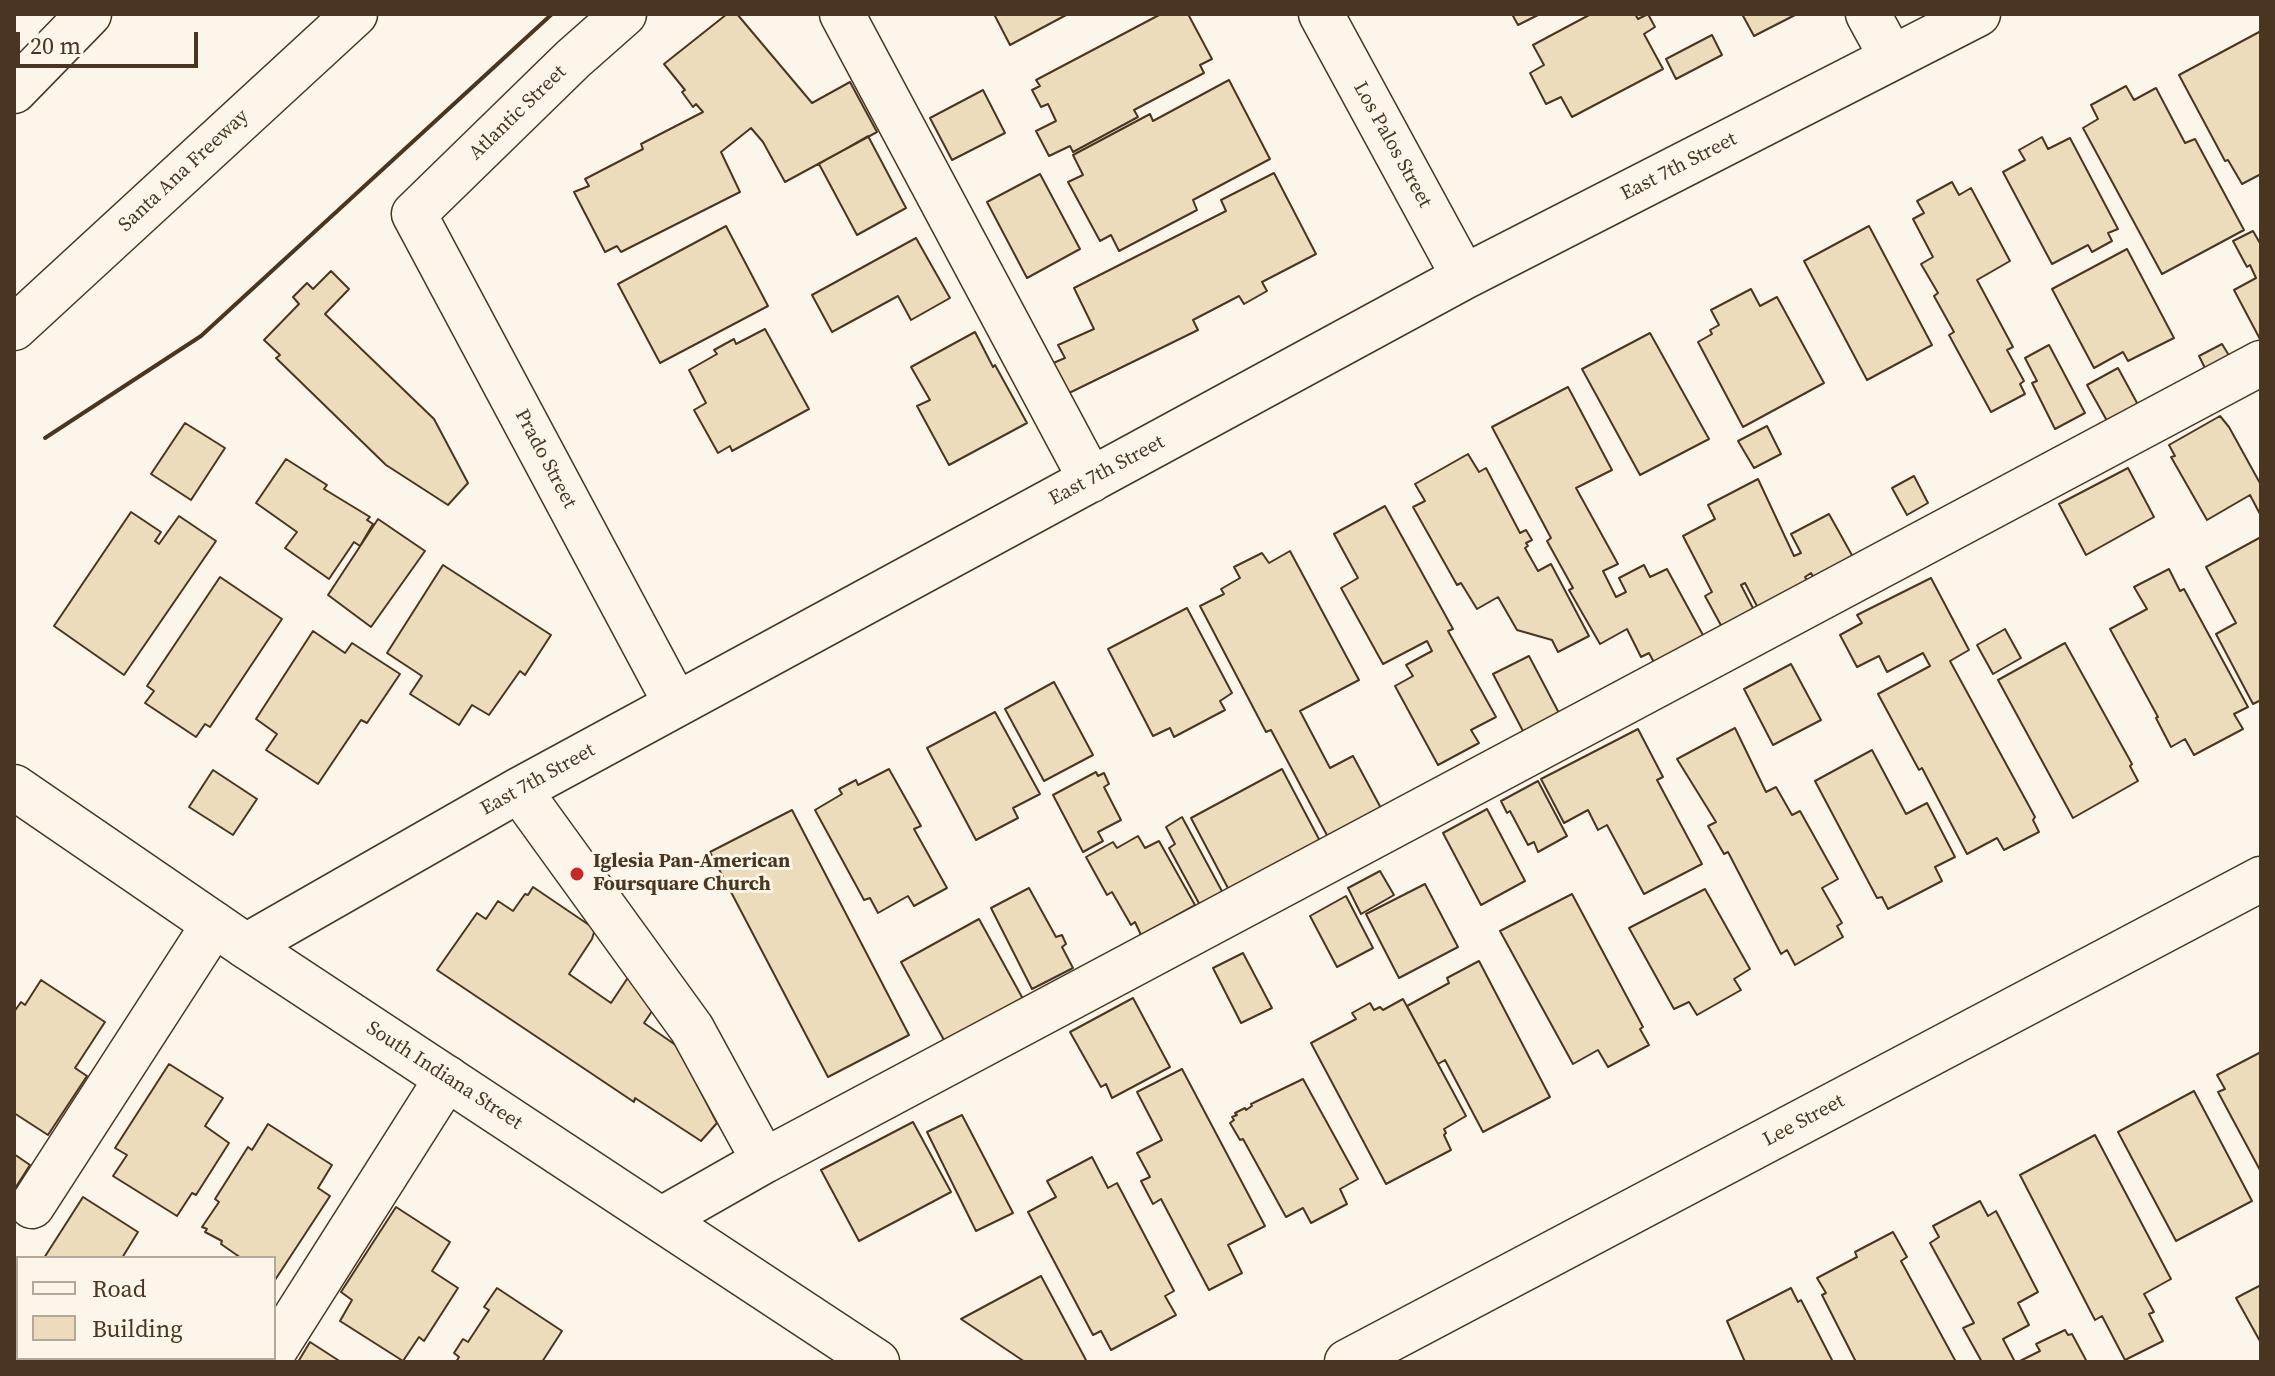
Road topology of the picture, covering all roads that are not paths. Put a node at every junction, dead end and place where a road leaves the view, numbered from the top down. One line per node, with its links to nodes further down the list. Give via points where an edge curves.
1 (89, 14): 9 (main road)
2 (355, 14): 12 (main road, Santa Ana Freeway)
3 (624, 14): 10 (main road, Atlantic Street)
4 (842, 14): 14 (main road)
5 (1321, 14): 11 (main road, Los Palos Street)
6 (1868, 14): 8 (main road)
7 (1978, 14): 8 (main road, East 7th Street)
8 (1892, 58): 11 (main road, East 7th Street)
9 (14, 91)
10 (414, 214): 15 (main road, Prado Street)
11 (1464, 277): 14 (main road, East 7th Street)
12 (14, 328)
13 (2261, 363): 21 (main road)
14 (1091, 480): 15 (main road, East 7th Street)
15 (676, 704): 16 (main road, East 7th Street)
16 (519, 790): 19 (main road, East 7th Street); 21 (main road, via 692,1029)
17 (19, 800): 19 (main road, South Indiana Street)
18 (2261, 879): 26 (main road, Lee Street)
19 (230, 935): 20 (main road, South Indiana Street); 22 (main road)
20 (447, 1078): 23 (main road, South Indiana Street); 24 (main road)
21 (764, 1161): 23 (main road)
22 (32, 1206)
23 (662, 1219): 25 (main road, South Indiana Street)
24 (276, 1348)
25 (877, 1362)
26 (1347, 1362)

